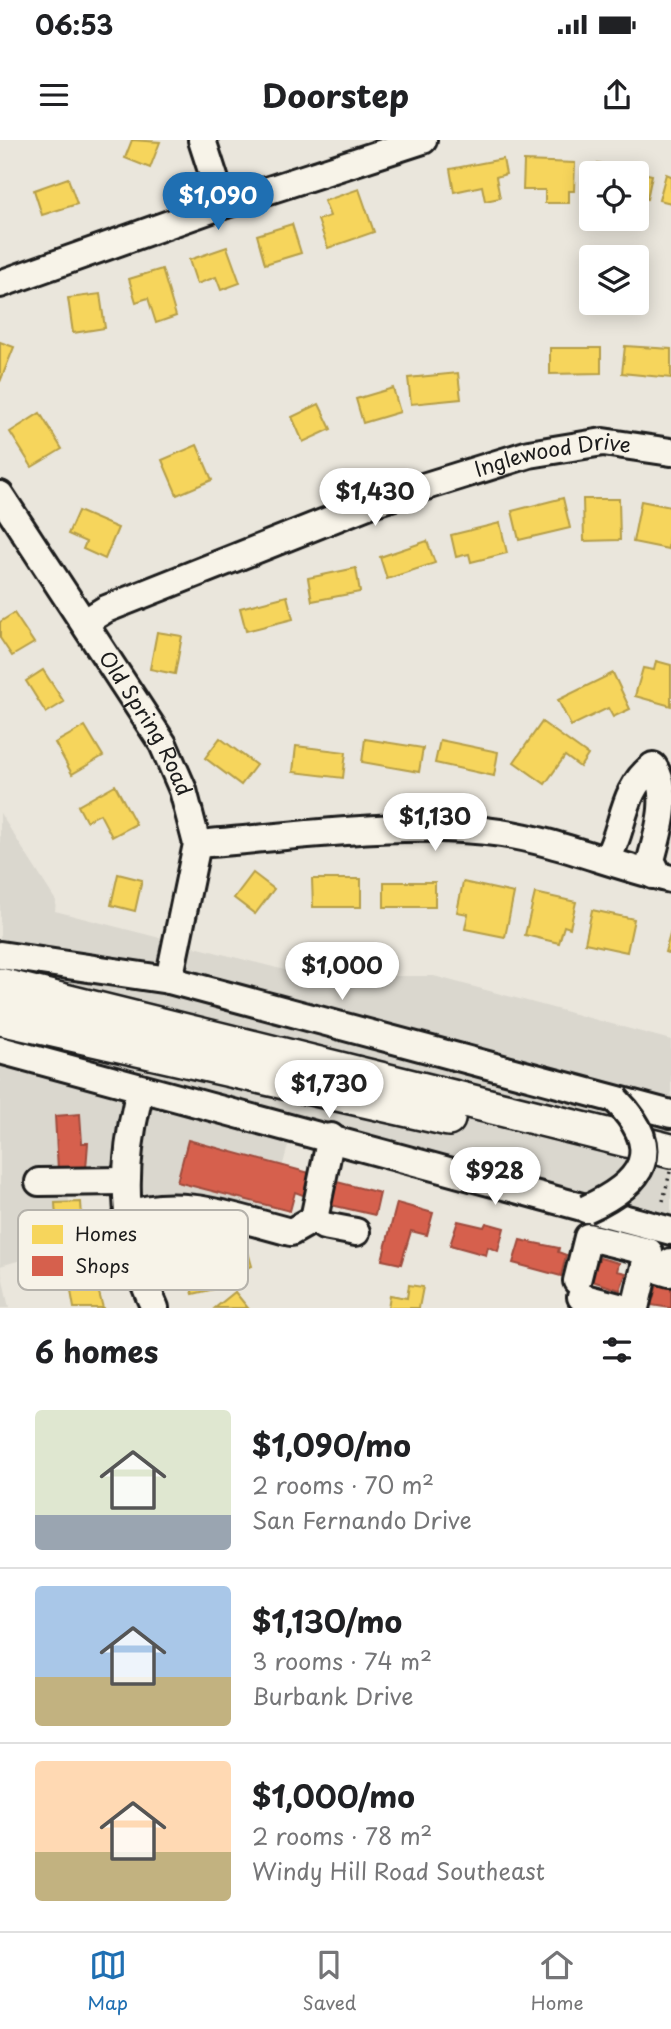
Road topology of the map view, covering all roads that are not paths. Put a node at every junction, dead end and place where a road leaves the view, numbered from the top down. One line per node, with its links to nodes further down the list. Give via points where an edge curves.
1 (202, 140): 3 (street)
2 (423, 140): 3 (street)
3 (223, 205): 4 (street)
4 (0, 284)
5 (671, 452): 7 (street, Inglewood Drive, via 603,442 529,454 377,501 106,609)
6 (0, 495): 7 (street, Old Spring Road)
7 (85, 622): 8 (street, Old Spring Road, via 163,744 183,790)
8 (197, 844): 9 (street, via 372,830 444,830 501,833); 12 (street, Old Spring Road)
9 (607, 859): 10 (street); 10 (street, via 626,800 653,766 665,787 665,808 651,860)
10 (662, 877)
11 (0, 955): 12 (street)
12 (169, 980): 16 (street)
13 (0, 985): 20 (main road)
14 (0, 1018): 22 (main road, via 566,1146)
15 (0, 1050): 19 (street)
16 (616, 1100): 18 (street); 24 (street, bridge, via 639,1133 642,1161 632,1182)
17 (136, 1103): 21 (street)
18 (671, 1114)
19 (331, 1137): 24 (street); 28 (street)
20 (671, 1151)
21 (125, 1181): 23 (street); 25 (street)
22 (668, 1181)
23 (39, 1182)
24 (586, 1209): 30 (street)
25 (127, 1210)
26 (141, 1210): 27 (street)
27 (201, 1210)
28 (314, 1219): 29 (street, via 291,1232); 32 (street, via 324,1226)
29 (248, 1221)
30 (609, 1228): 31 (street); 33 (street); 36 (street, via 588,1237 579,1289)
31 (671, 1231)
32 (356, 1232)
33 (664, 1264): 37 (street)
34 (148, 1290): 35 (street)
35 (155, 1308)
36 (623, 1308)
37 (635, 1308)

